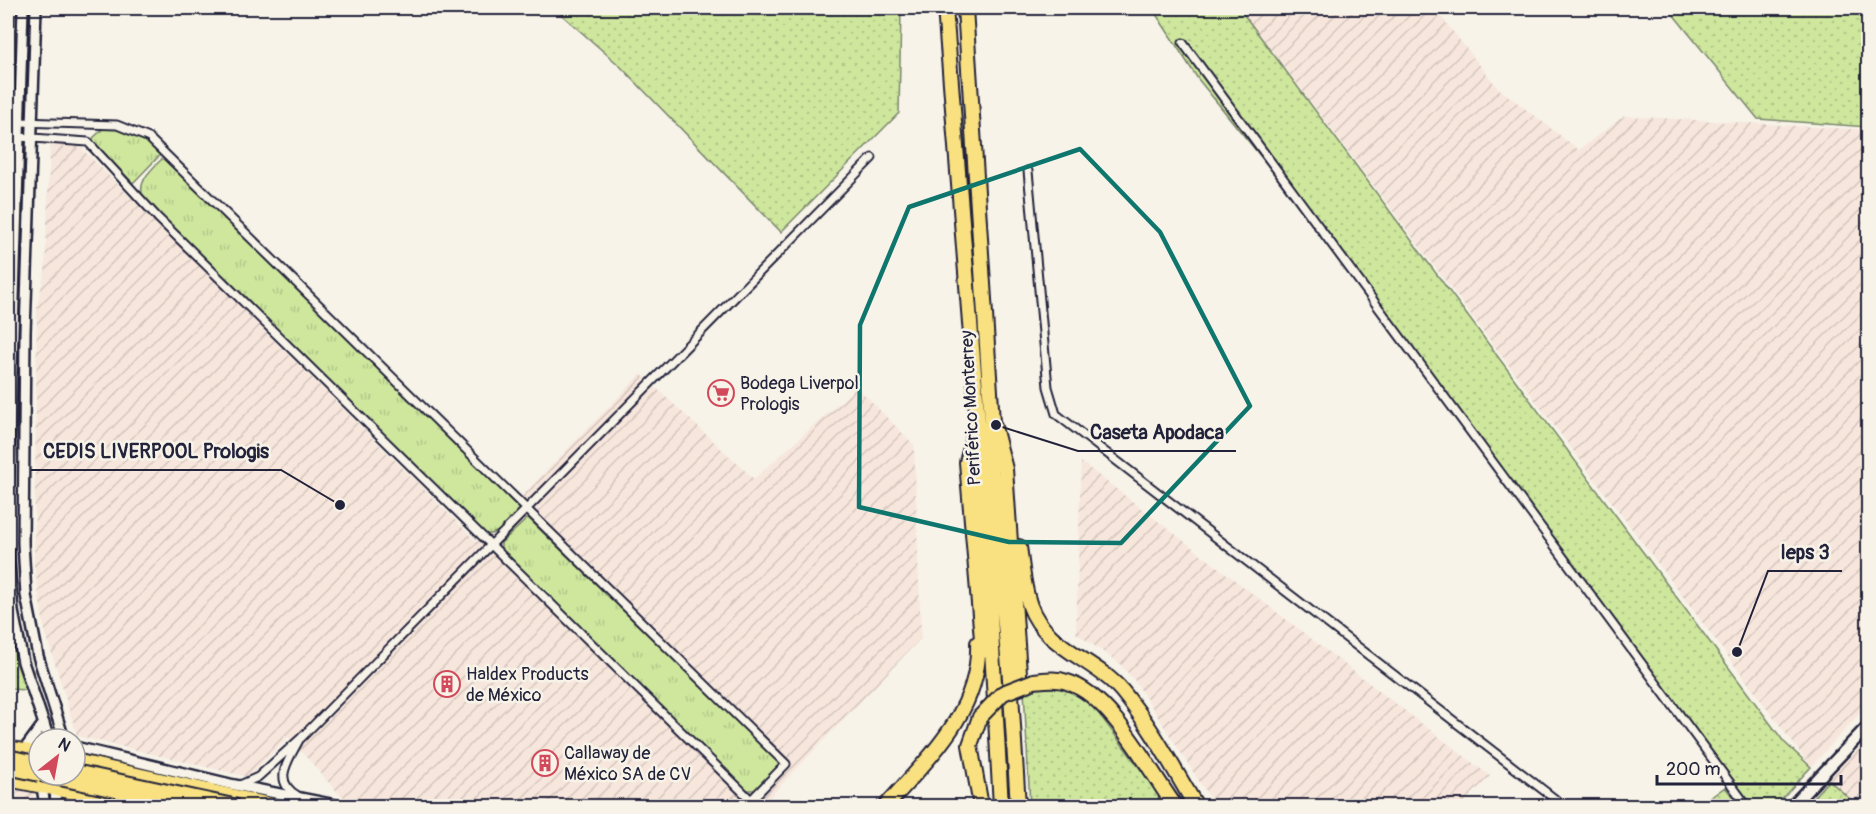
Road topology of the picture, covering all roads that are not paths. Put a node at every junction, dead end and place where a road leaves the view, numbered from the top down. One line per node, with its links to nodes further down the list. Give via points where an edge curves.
1 (23, 8): 6 (street)
2 (36, 8): 7 (street)
3 (945, 8): 14 (highway, Periférico Monterrey)
4 (965, 8): 14 (highway, Periférico Monterrey)
5 (1183, 44): 68 (street)
6 (20, 122): 7 (street); 8 (street)
7 (33, 122): 9 (street); 16 (street, via 117,124 149,138)
8 (20, 137): 9 (street); 12 (street)
9 (33, 137): 13 (street); 18 (street, via 81,140 92,145 158,218)
10 (872, 158): 16 (street)
11 (1028, 171): 67 (street, via 1048,387 1056,414)
12 (13, 332): 13 (street); 15 (street)
13 (26, 332): 24 (street, via 26,595 38,656)
14 (985, 423): 17 (highway, via 1003,458); 20 (highway, via 971,442 967,462); 62 (highway, Periférico Monterrey); 63 (highway, Periférico Monterrey, via 1010,678)
15 (8, 492)
16 (525, 509): 18 (street); 18 (street, via 786,764 750,800)
17 (1008, 511): 64 (highway); 66 (highway, via 1018,541 1029,606 1036,618 1058,643 1101,671 1121,690)
18 (489, 546): 25 (street)
19 (8, 551): 21 (street, via 13,611 23,662)
20 (978, 614): 59 (highway, via 977,671 966,705 946,737); 61 (highway)
21 (44, 723): 23 (street); 27 (street)
22 (1869, 726): 69 (main road)
23 (45, 727)
24 (60, 727)
25 (301, 738): 42 (street, via 254,779); 49 (street, via 284,766 283,778 289,791)
26 (8, 747): 27 (highway)
27 (24, 750): 29 (highway); 40 (highway, via 28,765)
28 (87, 750): 37 (street)
29 (27, 751)
30 (8, 756): 31 (highway, bridge)
31 (27, 760)
32 (87, 763): 33 (highway)
33 (106, 767): 39 (highway); 50 (highway, via 93,771 88,779)
34 (8, 768): 36 (highway, bridge)
35 (87, 774): 56 (highway, bridge)
36 (27, 775)
37 (198, 777): 39 (street); 42 (street)
38 (8, 780): 40 (highway)
39 (166, 782): 57 (highway)
40 (22, 783): 41 (highway)
41 (27, 783)
42 (234, 785): 49 (street)
43 (44, 787): 51 (street)
44 (47, 787): 52 (street)
45 (61, 787): 48 (highway)
46 (74, 787): 48 (street)
47 (77, 787): 55 (highway, bridge)
48 (75, 792): 50 (highway); 53 (street)
49 (306, 800): 58 (street)
50 (97, 801): 54 (highway)
51 (45, 807)
52 (56, 807)
53 (78, 807)
54 (139, 807)
55 (185, 807)
56 (238, 807)
57 (279, 807)
58 (342, 807)
59 (886, 807)
60 (981, 807): 65 (highway, bridge, via 970,745 980,717 1003,693 1034,681 1067,682 1095,700 1129,740)
61 (993, 807)
62 (1001, 807)
63 (1018, 807)
64 (1027, 807)
65 (1175, 807)
66 (1196, 807)
67 (1564, 807)
68 (1747, 807)
69 (1792, 807)

